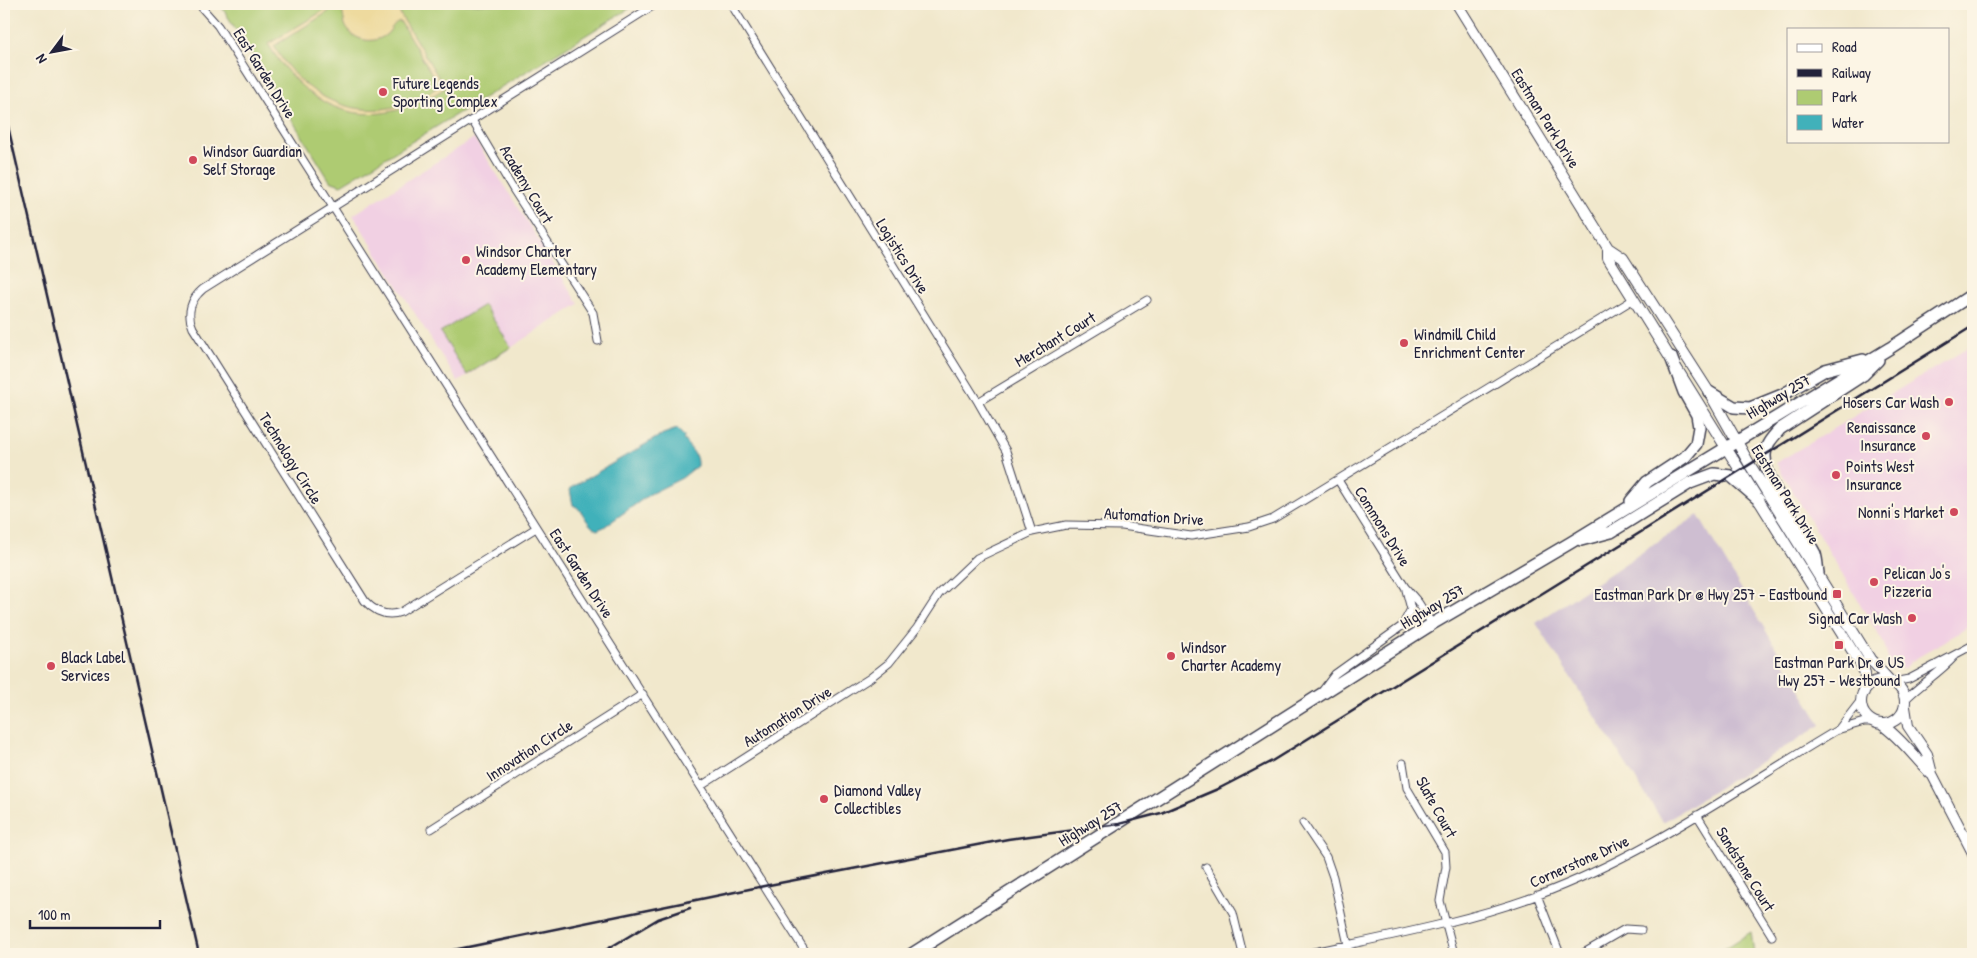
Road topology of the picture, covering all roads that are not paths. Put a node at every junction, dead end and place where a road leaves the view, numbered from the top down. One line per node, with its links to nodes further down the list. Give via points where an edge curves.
1 (656, 4): 5 (street)
2 (731, 4): 16 (street, Logistics Drive)
3 (1457, 4): 7 (street, Eastman Park Drive)
4 (202, 8): 6 (street, East Garden Drive, via 218,26)
5 (472, 120): 6 (street); 11 (street, Academy Court, via 513,190 593,312)
6 (333, 207): 21 (street, East Garden Drive); 21 (street, Technology Circle, via 203,289 192,302 190,319 365,601 384,614 401,612)
7 (1608, 248): 9 (street, Eastman Park Drive, via 1608,258); 15 (street, Eastman Park Drive, via 1622,258)
8 (1973, 294): 12 (main road, Highway 257)
9 (1634, 299): 13 (street, Eastman Park Drive); 18 (street, Automation Drive)
10 (1147, 300): 16 (street, Merchant Court)
11 (598, 341)
12 (1890, 348): 14 (main road, Highway 257); 24 (main road, via 1863,375 1780,430 1766,450 1770,476 1816,556)
13 (1671, 357): 17 (street, Eastman Park Drive); 20 (main road, via 1697,415 1696,444 1685,457 1647,482)
14 (1874, 357): 15 (main road, via 1825,370 1782,395 1750,408 1734,407); 17 (main road, Highway 257)
15 (1709, 392): 17 (street, Eastman Park Drive)
16 (978, 402): 22 (street, Logistics Drive, via 1006,451)
17 (1731, 444): 19 (street, Eastman Park Drive); 20 (main road, Highway 257); 24 (street, Eastman Park Drive)
18 (1338, 480): 22 (street, Automation Drive, via 1273,518 1249,527 1208,535 1191,536 1122,526 1066,525); 25 (street, Commons Drive)
19 (1759, 500): 23 (main road, via 1731,476 1714,474 1690,483 1611,532); 31 (street, Eastman Park Drive, via 1860,663 1865,673)
20 (1624, 508): 23 (main road, Highway 257)
21 (536, 528): 30 (street, East Garden Drive)
22 (1032, 532): 38 (street, Automation Drive, via 977,558 939,594 889,663 870,678)
23 (1570, 543): 26 (main road, Highway 257)
24 (1818, 573): 29 (street, Eastman Park Drive, via 1870,660)
25 (1405, 587): 26 (street, Commons Drive); 32 (street, Commons Drive, via 1411,609 1406,620 1335,674)
26 (1432, 624): 32 (main road, Highway 257)
27 (1973, 645): 28 (street)
28 (1956, 655): 29 (street, via 1909,679); 33 (street, via 1942,671 1921,684)
29 (1892, 682): 31 (street, via 1872,683); 33 (street, via 1903,693)
30 (643, 694): 38 (street, East Garden Drive); 41 (street, Innovation Circle)
31 (1863, 695): 34 (street, via 1864,712); 35 (street, Cornerstone Drive)
32 (1317, 698): 50 (main road, Highway 257)
33 (1905, 704): 34 (street, via 1893,722); 37 (street, via 1908,726 1927,754)
34 (1878, 723): 35 (street, Cornerstone Drive, via 1864,722); 37 (street, via 1904,742)
35 (1838, 730): 39 (street, Cornerstone Drive)
36 (1403, 763): 45 (street, Slate Court, via 1407,788 1446,852 1440,895)
37 (1932, 774): 42 (street)
38 (701, 786): 49 (street, East Garden Drive)
39 (1697, 815): 44 (street, Cornerstone Drive, via 1634,852); 47 (street, Sandstone Court)
40 (1303, 823): 48 (street, via 1328,864)
41 (430, 829)
42 (1973, 853)
43 (1206, 867): 51 (street, via 1232,913)
44 (1537, 895): 45 (street, Cornerstone Drive); 55 (street)
45 (1446, 923): 48 (street, Cornerstone Drive); 54 (street, Slate Court)
46 (1641, 930): 56 (street, via 1625,929)
47 (1772, 936)
48 (1348, 945): 52 (street, Cornerstone Drive); 53 (street)
49 (807, 954)
50 (912, 954)
51 (1243, 954)
52 (1306, 954)
53 (1350, 954)
54 (1454, 954)
55 (1560, 954)
56 (1582, 954)

